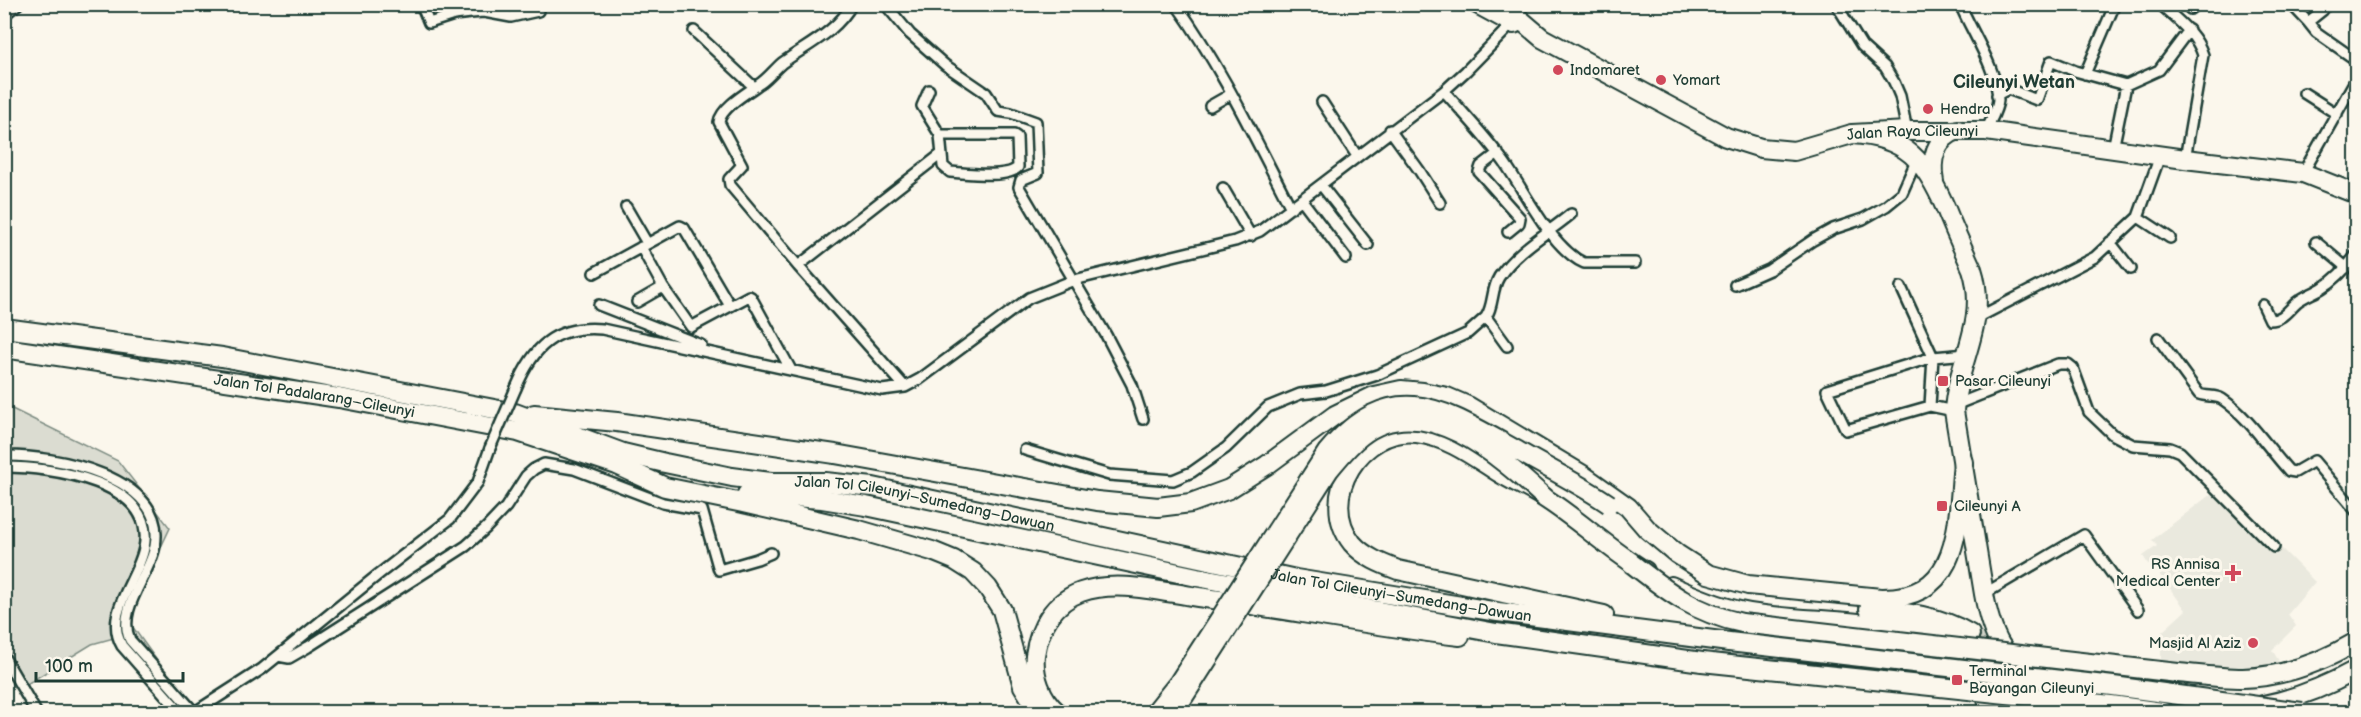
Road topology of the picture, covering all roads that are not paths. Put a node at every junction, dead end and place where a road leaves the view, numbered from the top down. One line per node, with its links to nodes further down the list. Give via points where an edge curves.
1 (18, 4): 17 (street)
2 (421, 4): 15 (street, via 429,23 471,13 511,17)
3 (852, 4): 25 (street, via 832,29)
4 (885, 4): 75 (street, via 910,34 945,65 987,93 998,111 1036,122 1038,173 1021,180 1018,188)
5 (1176, 4): 29 (street)
6 (1477, 4): 16 (highway, Jalan Raya Cileunyi)
7 (1836, 4): 38 (street, via 1862,46 1885,67 1894,82)
8 (1960, 4): 30 (street, via 1992,72)
9 (2115, 4): 22 (street)
10 (2160, 4): 19 (street)
11 (2186, 4): 12 (street, via 2190,9)
12 (2196, 4)
13 (2291, 4): 18 (street)
14 (2322, 10): 18 (street)
15 (538, 11)
16 (1512, 12): 27 (street, via 1466,71); 40 (highway, Jalan Raya Cileunyi, via 1542,38 1726,137 1777,151 1794,151)
17 (4, 15)
18 (2308, 22): 21 (street)
19 (2189, 30): 24 (street, via 2159,70); 48 (street, via 2203,55)
20 (694, 31): 25 (street)
21 (2356, 60)
22 (2085, 74): 24 (street); 30 (street, via 2051,62 2037,99 2008,89)
23 (2356, 79): 31 (street)
24 (2126, 85): 42 (street)
25 (754, 87): 71 (street, via 720,117 742,165 728,181)
26 (929, 90): 41 (street, via 922,106)
27 (1444, 91): 36 (street); 43 (street)
28 (2304, 93): 35 (street)
29 (1231, 94): 34 (street); 57 (street)
30 (1997, 95): 39 (street, via 1996,109)
31 (2347, 98): 33 (street); 35 (street)
32 (1322, 102): 45 (street)
33 (2356, 104)
34 (1210, 106)
35 (2337, 114): 49 (street)
36 (1390, 130): 45 (street); 55 (street)
37 (1959, 130): 38 (highway, Jalan Raya Cileunyi); 39 (highway, Jalan Raya Cileunyi); 50 (highway, via 1937,148 1932,165)
38 (1906, 131): 40 (highway, Jalan Raya Cileunyi)
39 (1986, 131): 42 (highway, Jalan Raya Cileunyi)
40 (1852, 134): 47 (highway, via 1891,141)
41 (940, 135): 44 (street); 44 (street, via 1016,135 1018,167 1005,174 950,172)
42 (2114, 149): 46 (highway, Jalan Raya Cileunyi)
43 (1498, 153): 60 (street); 61 (street, via 1479,172 1520,218)
44 (940, 155): 71 (street)
45 (1357, 156): 51 (street)
46 (2160, 156): 48 (highway, Jalan Raya Cileunyi); 59 (street)
47 (1917, 159): 50 (highway); 76 (street, via 1902,193 1886,206 1813,240 1769,270)
48 (2185, 159): 49 (highway, Jalan Raya Cileunyi)
49 (2303, 173): 53 (highway, Jalan Raya Cileunyi)
50 (1934, 182): 84 (highway, via 1976,283)
51 (1321, 185): 54 (street); 67 (street)
52 (1223, 188): 62 (street)
53 (2356, 194)
54 (1302, 200): 57 (street); 69 (street)
55 (1440, 203)
56 (626, 207): 66 (street)
57 (1291, 208): 62 (street)
58 (1571, 214): 60 (street)
59 (2138, 217): 63 (street); 64 (street)
60 (1548, 231): 70 (street, via 1584,263); 83 (street, via 1497,279)
61 (1508, 232)
62 (1251, 236): 75 (street)
63 (2170, 238)
64 (2110, 242): 72 (street); 84 (street, via 2082,265)
65 (2316, 242): 73 (street)
66 (644, 245): 74 (street); 77 (street); 82 (street, via 682,226)
67 (1368, 245)
68 (2356, 255): 73 (street)
69 (1346, 258)
70 (1635, 263)
71 (798, 266): 93 (street)
72 (2132, 268)
73 (2347, 268): 81 (street, via 2283,316 2270,320)
74 (594, 273)
75 (1074, 280): 93 (street, via 1029,298); 97 (street, via 1132,385)
76 (1735, 285)
77 (663, 287): 79 (street); 82 (street, via 691,327)
78 (1901, 287): 91 (street)
79 (637, 302)
80 (599, 305): 90 (street)
81 (2263, 305)
82 (730, 306): 92 (street, via 751,297)
83 (1486, 317): 87 (street); 98 (street, via 1468,333 1377,375 1268,406 1226,448 1183,478 1109,475)
84 (1977, 318): 89 (highway)
85 (4, 328): 96 (highway, Jalan Tol Padalarang–Cileunyi, via 222,357)
86 (2158, 338): 104 (street, via 2195,390 2227,404 2260,435 2289,471 2295,472 2314,461)
87 (1507, 345)
88 (4, 348): 101 (highway, Jalan Tol Padalarang–Cileunyi, via 339,398 485,425 537,437)
89 (1967, 354): 91 (street); 95 (highway)
90 (726, 355): 92 (street); 121 (street, bridge, via 602,329 582,327 562,332 529,360 478,482 450,519)
91 (1932, 357): 94 (street); 94 (street, via 1827,390 1846,430)
92 (791, 370): 93 (street, via 882,390)
93 (905, 387)
94 (1930, 406): 95 (street)
95 (1954, 409): 100 (highway); 106 (street, via 2058,364 2068,364 2090,412 2112,434 2133,445 2180,452)
96 (515, 413): 105 (highway, via 617,422 866,459 1097,501 1158,507 1191,503 1230,489 1335,415 1374,396 1401,390 1423,392 1447,397 1476,411 1596,483 1628,507); 117 (highway, Jalan Tol Cileunyi–Sumedang–Dawuan, via 623,453 665,464 771,482 873,487 1296,579 1498,612)
97 (1143, 419)
98 (1025, 450)
99 (4, 456): 119 (street, via 94,469 126,487 148,506 156,527 155,547 127,616)
100 (1963, 462): 108 (highway, via 1954,543); 110 (highway)
101 (617, 465): 114 (highway, Jalan Tol Cileunyi–Sumedang–Dawuan, via 729,491 866,506); 125 (highway, via 665,487 859,530 954,560 973,572 1002,610 1023,686)
102 (4, 467): 119 (street, via 90,478 121,494 141,516 146,531 144,550 118,610 117,637)
103 (1545, 498): 109 (highway); 117 (highway, bridge, via 1449,443 1415,433 1383,438 1355,460 1345,476 1340,510 1352,542 1371,558 1398,570); 131 (highway, bridge, via 1476,442 1437,424 1399,420 1362,435 1329,470)
104 (2356, 511)
105 (1647, 529): 112 (highway, via 1708,574 1748,585); 130 (highway, bridge, via 1577,482 1451,415 1419,406 1377,412 1358,422 1327,452 1179,682)
106 (2274, 547)
107 (771, 553): 121 (street, via 718,570 702,510 663,503 574,469 544,464 526,476 506,507 466,546 308,647 289,658)
108 (1948, 562): 110 (highway); 112 (highway, via 1922,590)
109 (1631, 563): 118 (highway, bridge, via 1690,606 1742,622 2178,673 2244,678 2278,673 2328,658); 132 (highway, bridge, via 1685,592 1742,611 1935,633 1959,649 1979,676)
110 (1979, 563): 111 (highway)
111 (1984, 594): 113 (street, via 2084,535); 115 (highway)
112 (1880, 604): 116 (highway, via 1947,622)
113 (2138, 610)
114 (1406, 622): 125 (highway, via 1142,589 1097,588 1067,599 1042,627 1035,662); 136 (highway, bridge, via 1702,662)
115 (1989, 622): 124 (highway, via 2003,650 2036,677); 133 (highway)
116 (1970, 634)
117 (1729, 642): 137 (highway, Jalan Tol Cileunyi–Sumedang–Dawuan, bridge)
118 (2356, 642)
119 (126, 643): 127 (street); 128 (street)
120 (4, 657): 126 (street)
121 (278, 657): 128 (street)
122 (2356, 670): 124 (highway, via 2283,702 2244,709 2203,708)
123 (2022, 693): 134 (highway)
124 (2116, 696): 135 (highway, via 2086,701)
125 (1037, 702): 129 (highway)
126 (36, 712)
127 (180, 712)
128 (194, 712)
129 (1057, 712)
130 (1155, 712)
131 (1174, 712)
132 (1990, 712)
133 (2003, 712)
134 (2029, 712)
135 (2070, 712)
136 (2162, 712)
137 (2302, 712)

